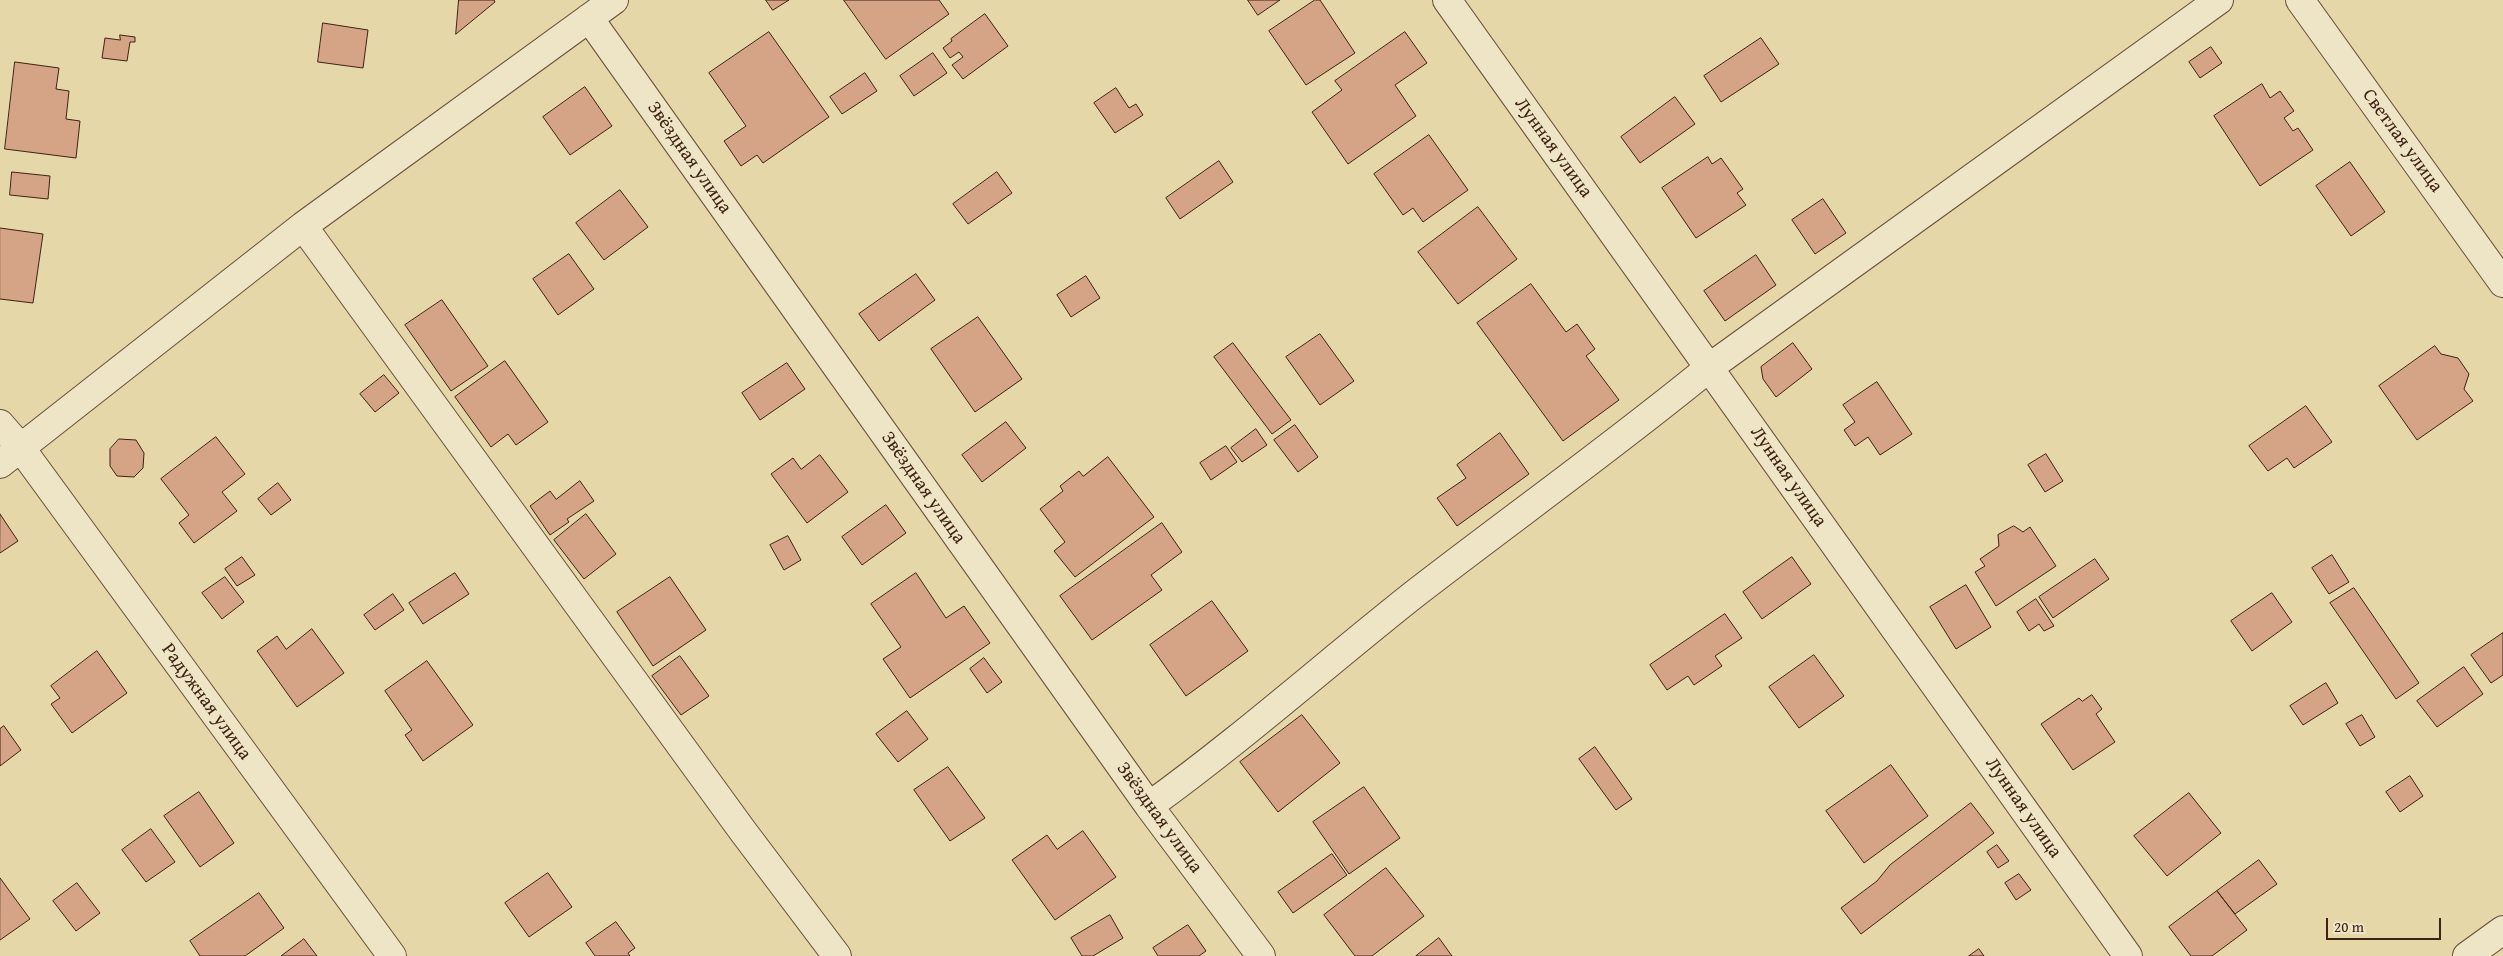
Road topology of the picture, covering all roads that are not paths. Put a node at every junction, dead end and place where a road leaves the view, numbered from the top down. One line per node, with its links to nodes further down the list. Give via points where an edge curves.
1 (614, 0): 5 (street)
2 (1447, 0): 8 (street, Лунная улица)
3 (2219, 0): 8 (street)
4 (2300, 0): 7 (street, Светлая улица)
5 (589, 18): 6 (street); 11 (street, Звёздная улица)
6 (303, 226): 10 (street); 14 (street)
7 (2503, 282)
8 (1710, 367): 11 (street, via 1417,593 1212,760); 16 (street, Лунная улица)
9 (0, 424): 10 (street, Радужная улица)
10 (10, 455): 13 (street, Радужная улица)
11 (1149, 806): 15 (street, Звёздная улица)
12 (2503, 930): 17 (street)
13 (392, 956)
14 (837, 956)
15 (1261, 956)
16 (2128, 956)
17 (2467, 956)

